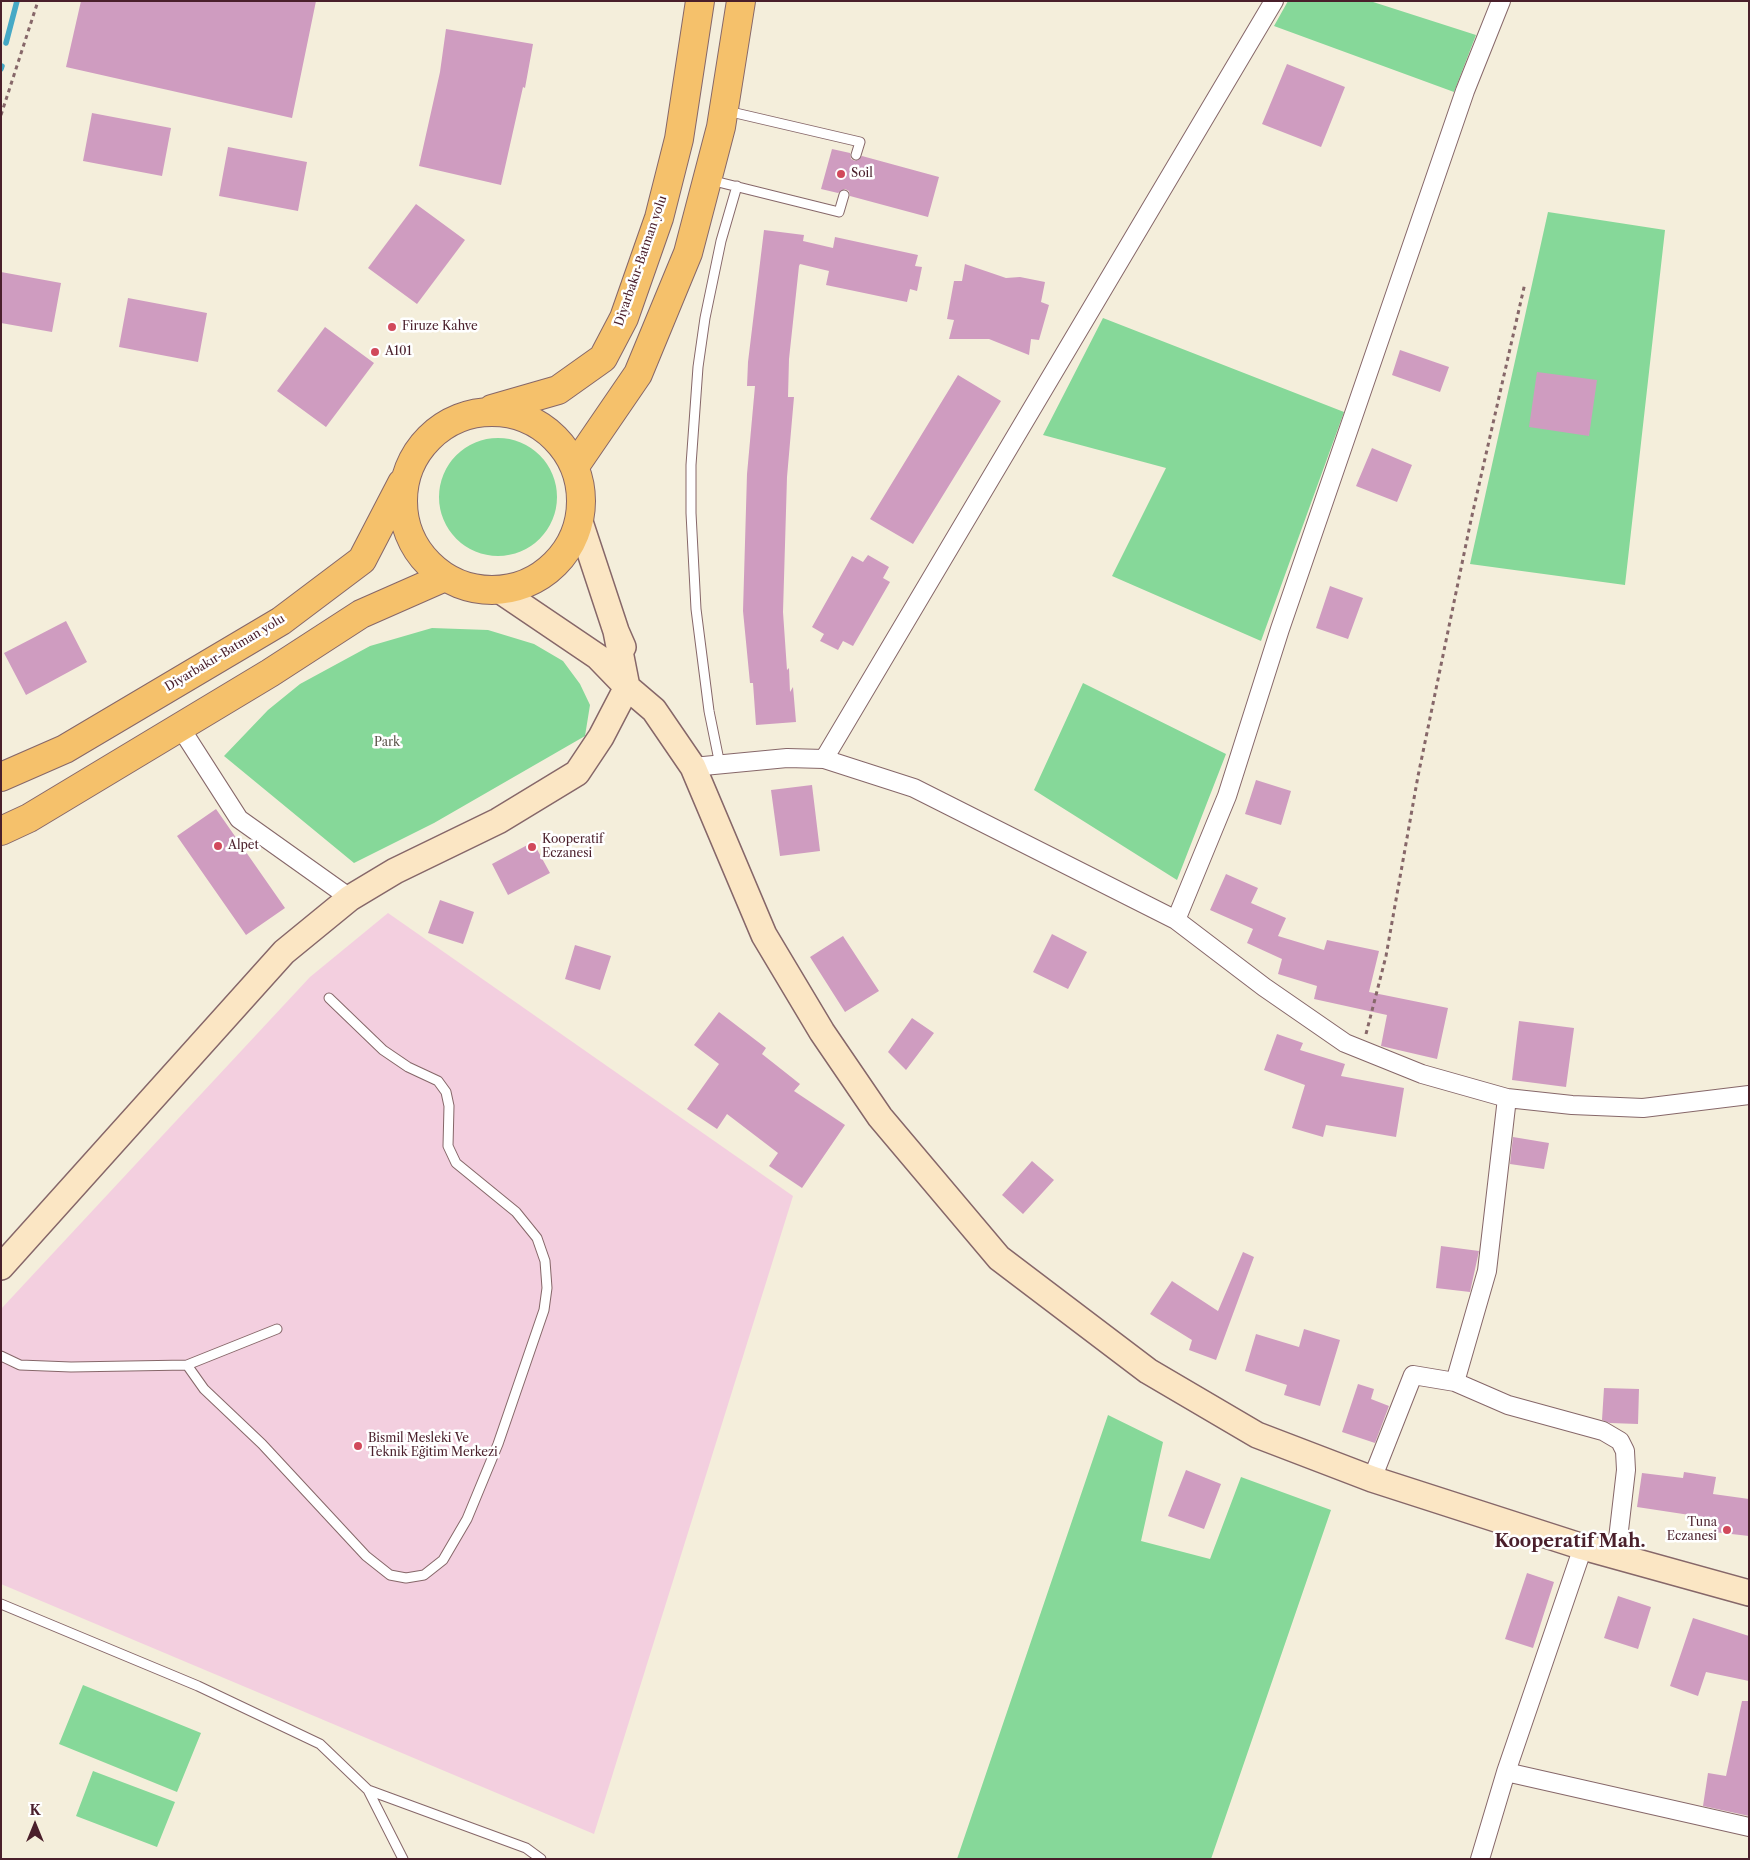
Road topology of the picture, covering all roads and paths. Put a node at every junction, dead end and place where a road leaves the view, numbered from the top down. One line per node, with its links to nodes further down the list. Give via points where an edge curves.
1 (38, 1): 7 (path)
2 (700, 1): 13 (highway, Diyarbakır-Batman yolu, via 678,139 661,209 616,334 603,358 558,390)
3 (741, 1): 6 (highway)
4 (1274, 1): 23 (street)
5 (1501, 1): 29 (street, via 1465,91 1226,796)
6 (724, 110): 8 (lane, via 860,142); 9 (highway)
7 (1, 115)
8 (856, 155)
9 (707, 179): 10 (lane); 14 (highway, via 688,253 638,374)
10 (736, 186): 11 (lane, via 839,212); 24 (lane, via 705,318 691,465 696,609 706,693)
11 (844, 195)
12 (1525, 283): 31 (path, via 1471,520 1418,776 1386,956)
13 (485, 411): 14 (highway, via 513,413 539,424 560,442); 15 (highway, Diyarbakır-Batman yolu, via 457,418 433,432 415,454)
14 (575, 466): 16 (highway, via 582,493)
15 (404, 480): 17 (highway, via 402,508 409,535 423,559); 26 (highway, Diyarbakır-Batman yolu, via 362,560 281,621 65,749)
16 (580, 522): 18 (highway, via 569,548 550,569 526,584); 19 (main road)
17 (445, 577): 18 (highway, via 471,588); 22 (highway, via 361,614)
18 (499, 590): 20 (main road, via 598,657)
19 (616, 631): 20 (main road); 21 (main road)
20 (627, 687): 21 (main road); 28 (main road, via 601,737 577,773 498,821 395,871)
21 (654, 710): 25 (main road)
22 (180, 727): 27 (highway, via 29,818); 28 (street, via 239,819)
23 (824, 759): 24 (street, via 787,758); 29 (street, via 914,788)
24 (720, 765): 25 (street)
25 (693, 768): 39 (main road, via 764,934 822,1032 880,1117 999,1258 1148,1371 1257,1434)
26 (1, 777)
27 (1, 831)
28 (350, 898): 34 (main road, via 284,952)
29 (1176, 920): 31 (street, via 1264,987 1346,1043)
30 (329, 998): 37 (lane, via 383,1050 408,1067 438,1081 446,1092 448,1146 456,1163 516,1212 537,1238 544,1261 547,1288 538,1328 492,1460 467,1518 443,1560 424,1575 406,1578 390,1575 366,1556 262,1444 204,1389)
31 (1362, 1049): 33 (street, via 1422,1074)
32 (1749, 1095): 33 (street, via 1643,1108)
33 (1507, 1098): 38 (street, via 1487,1270)
34 (1, 1266)
35 (277, 1329): 37 (lane)
36 (1, 1356): 37 (lane, via 20,1364 63,1367)
37 (187, 1365)
38 (1455, 1382): 39 (street, via 1413,1375); 41 (street, via 1508,1405 1603,1431 1620,1441 1625,1451 1626,1470)
39 (1372, 1479): 40 (main road)
40 (1583, 1548): 41 (main road); 44 (street)
41 (1616, 1556): 42 (main road)
42 (1749, 1593)
43 (1, 1604): 45 (lane, via 198,1686 320,1744)
44 (1506, 1772): 46 (street); 49 (street)
45 (368, 1790): 47 (lane); 48 (lane, via 526,1848)
46 (1749, 1827)
47 (403, 1859)
48 (541, 1859)
49 (1480, 1859)

